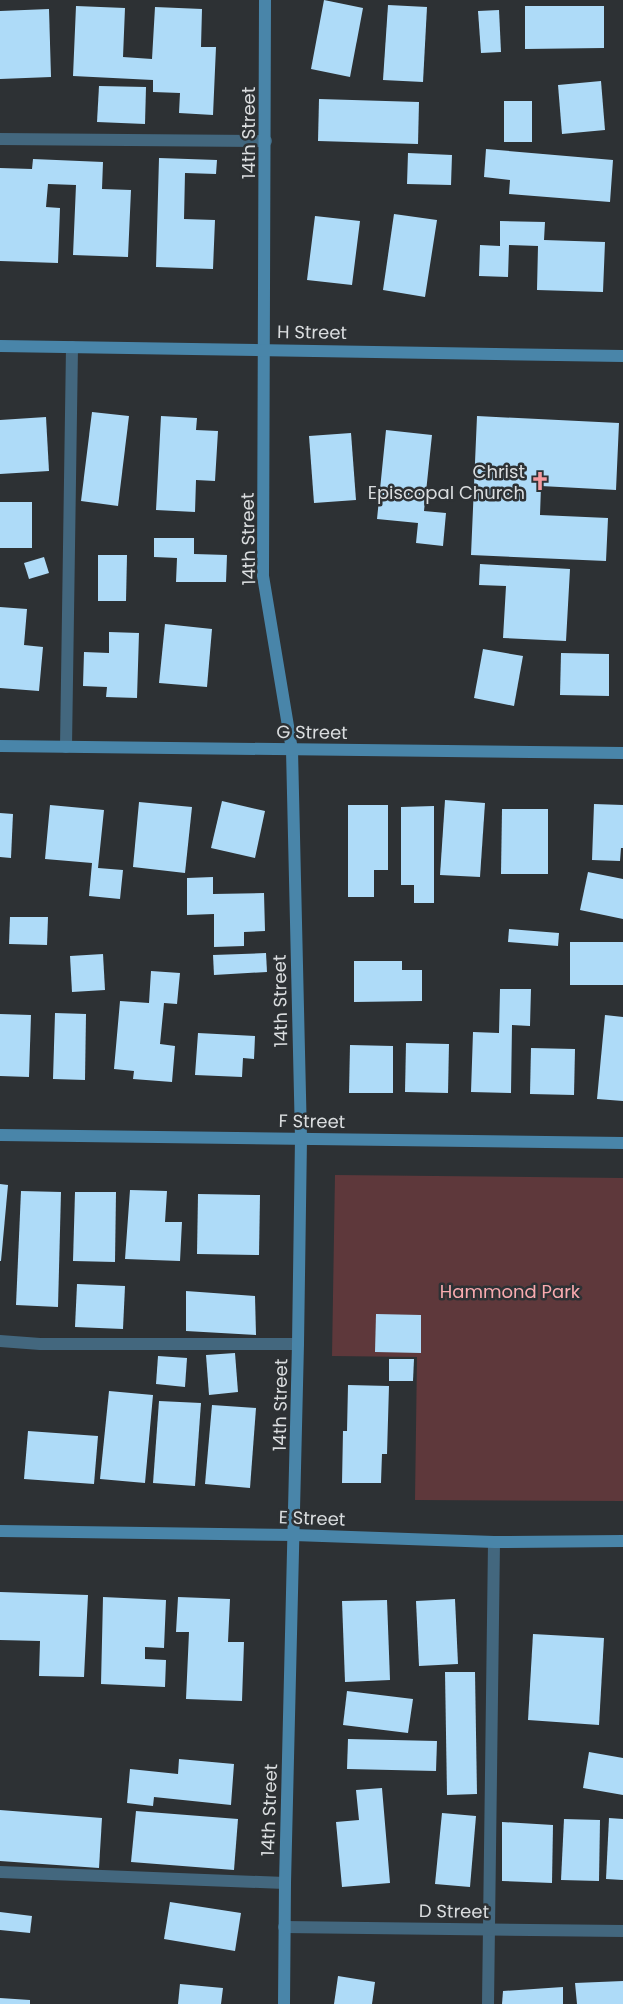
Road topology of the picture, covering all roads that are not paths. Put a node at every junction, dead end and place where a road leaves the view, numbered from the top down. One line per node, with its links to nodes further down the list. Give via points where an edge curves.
1 (265, 0): 3 (street, 14th Street)
2 (0, 140): 3 (street)
3 (266, 141): 6 (street, 14th Street)
4 (0, 346): 5 (street, H Street)
5 (72, 347): 6 (street, H Street); 9 (street)
6 (266, 349): 7 (street, H Street); 10 (street, 14th Street, via 263,576)
7 (623, 356)
8 (0, 746): 9 (street, G Street)
9 (66, 747): 10 (street, G Street)
10 (292, 750): 11 (street, G Street); 13 (street, 14th Street)
11 (623, 753)
12 (0, 1135): 13 (street, F Street)
13 (301, 1138): 14 (street, F Street); 16 (street, 14th Street)
14 (623, 1143)
15 (0, 1341): 16 (street, via 40,1344)
16 (298, 1344): 18 (street, 14th Street)
17 (0, 1531): 18 (street, E Street)
18 (294, 1535): 20 (street, E Street); 22 (street, 14th Street)
19 (623, 1541): 20 (street, E Street)
20 (494, 1542): 24 (street)
21 (0, 1872): 22 (street)
22 (285, 1883): 23 (street, 14th Street)
23 (284, 1927): 24 (street, D Street); 26 (street, 14th Street)
24 (491, 1929): 25 (street, D Street); 27 (street)
25 (623, 1931)
26 (284, 2004)
27 (488, 2004)

